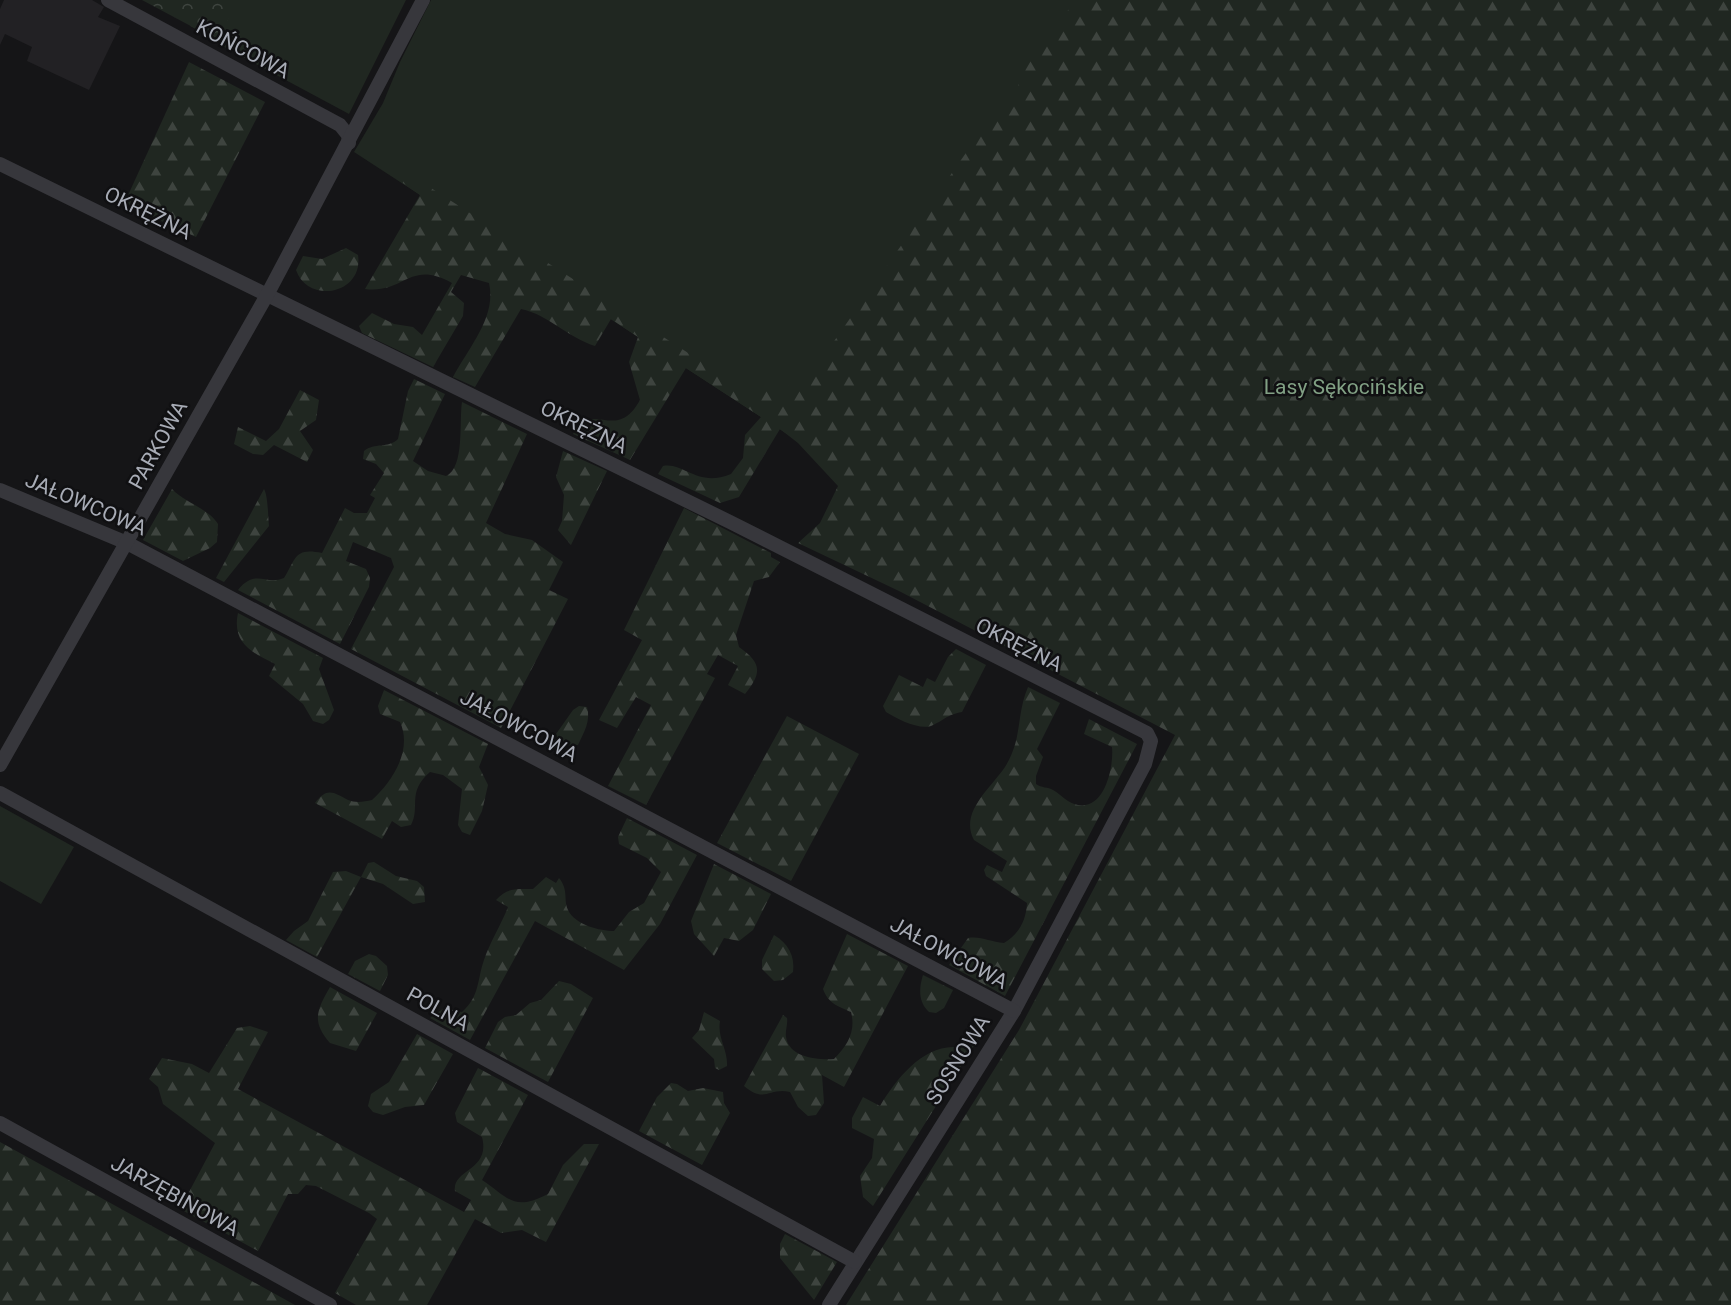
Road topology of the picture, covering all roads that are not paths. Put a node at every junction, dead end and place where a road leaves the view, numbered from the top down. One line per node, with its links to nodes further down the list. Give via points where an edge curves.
1 (108, 0): 3 (street, KOŃCOWA, via 340,125)
2 (423, 0): 3 (street, PARKOWA)
3 (349, 143): 5 (street, PARKOWA)
4 (0, 164): 5 (street, OKRĘŻNA)
5 (267, 295): 7 (street, PARKOWA); 8 (street, OKRĘŻNA, via 730,522)
6 (0, 490): 7 (street, JAŁOWCOWA)
7 (127, 543): 9 (street, PARKOWA); 11 (street, JAŁOWCOWA)
8 (1147, 733): 11 (street, SOSNOWA, via 1151,741 1145,764)
9 (0, 765)
10 (0, 793): 13 (street, POLNA)
11 (1014, 1011): 13 (street, SOSNOWA)
12 (0, 1123): 14 (street, JARZĘBINOWA)
13 (855, 1262): 15 (street, SOSNOWA)
14 (330, 1305)
15 (829, 1305)

